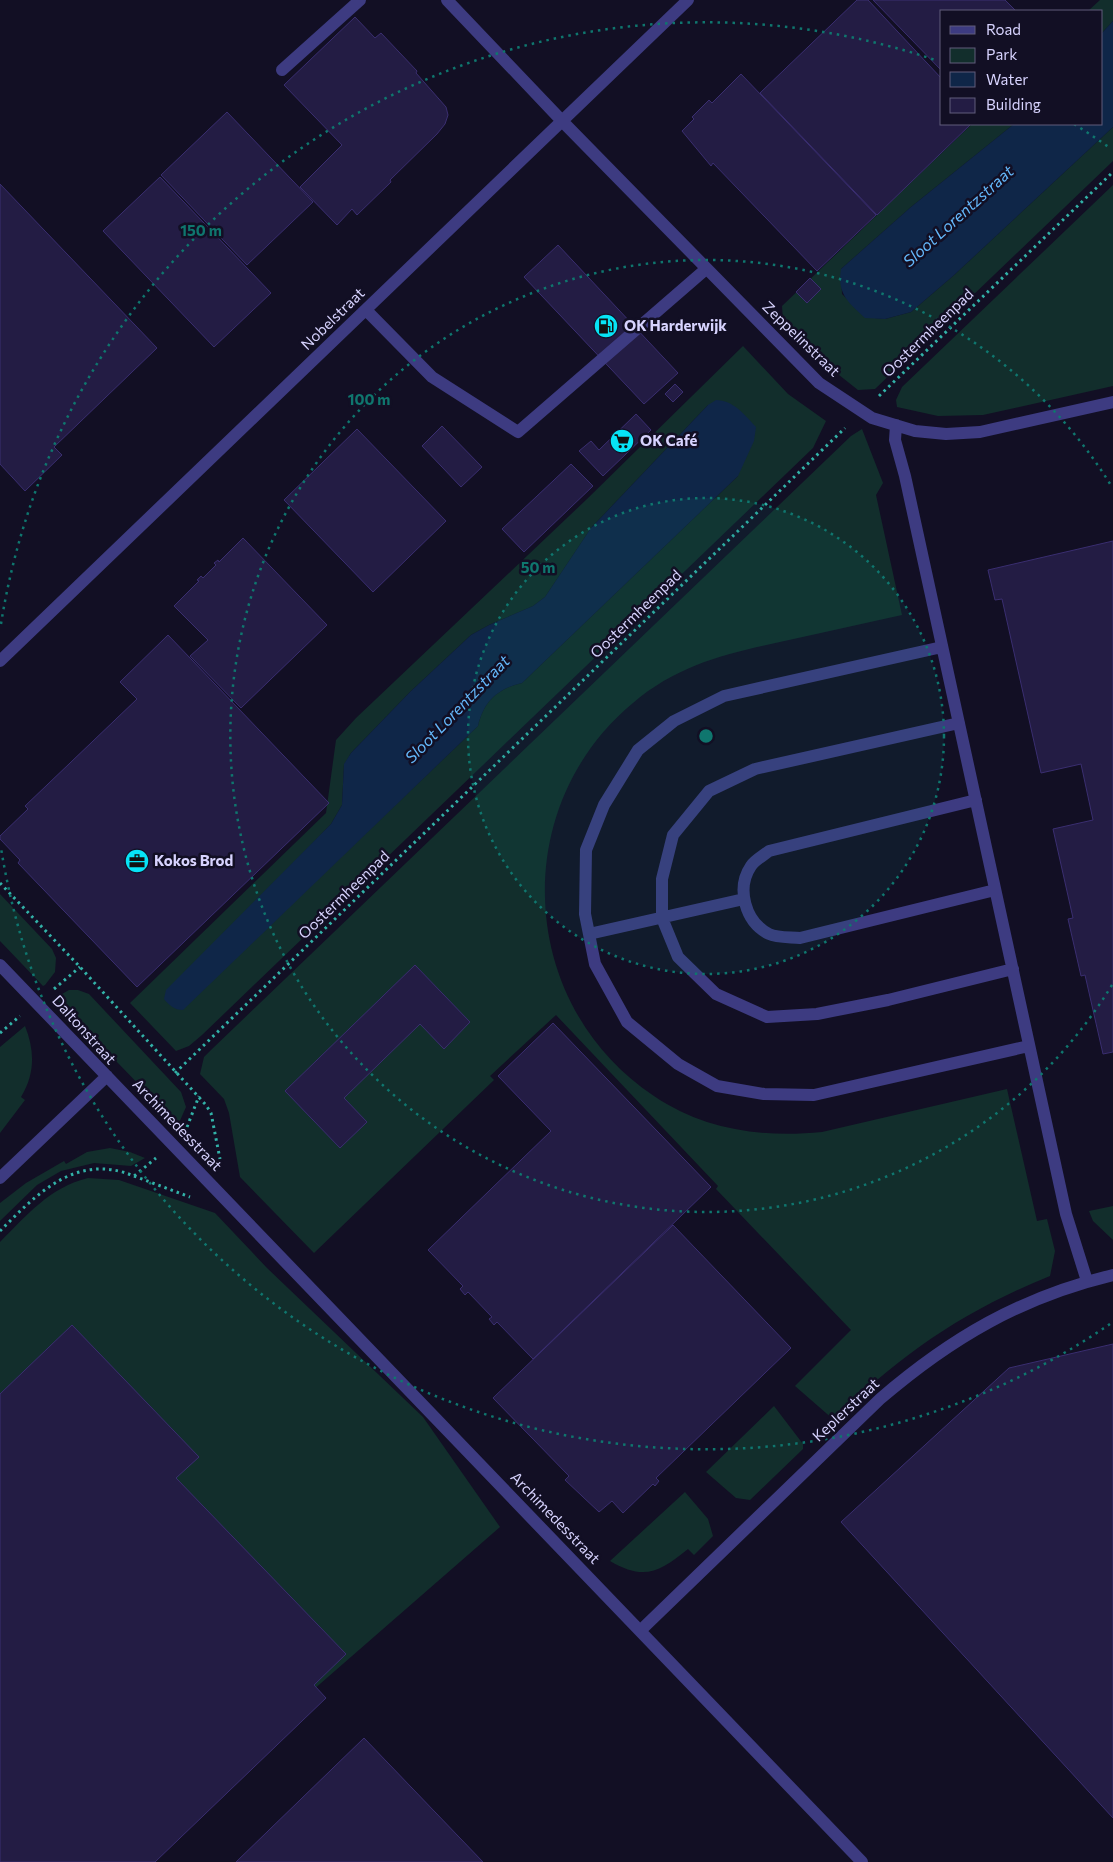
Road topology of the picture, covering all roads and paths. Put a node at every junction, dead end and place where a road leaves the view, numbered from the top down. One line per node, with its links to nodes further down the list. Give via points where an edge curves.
1 (360, 0): 4 (street)
2 (447, 0): 5 (street, Zeppelinstraat)
3 (688, 0): 5 (street, Nobelstraat)
4 (282, 70)
5 (562, 122): 7 (street, Zeppelinstraat); 8 (street, Nobelstraat)
6 (1113, 172): 10 (path, Oostermheenpad)
7 (706, 269): 8 (street, via 518,432 432,377); 10 (street, Zeppelinstraat, via 819,383)
8 (366, 310): 13 (street, Nobelstraat)
9 (1113, 402): 11 (street, Zeppelinstraat, via 980,432 946,434 915,431)
10 (863, 411): 11 (street, Zeppelinstraat, via 872,418); 24 (path, Oostermheenpad)
11 (896, 425): 12 (street, via 895,440)
12 (942, 647): 14 (street); 20 (street, via 724,696 674,720 638,750 604,805 586,850 585,914)
13 (0, 661)
14 (959, 723): 15 (street); 19 (street, via 755,769 709,791 673,835 662,879)
15 (976, 800): 17 (street); 18 (street, via 769,851 752,865 744,880)
16 (0, 883): 24 (path, Archimedesstraat)
17 (995, 890): 18 (street, via 800,938 770,934 754,923); 22 (street)
18 (744, 899): 19 (street)
19 (662, 918): 20 (street); 22 (street, via 678,957 716,994 767,1016 817,1014)
20 (589, 934): 23 (street, via 595,964 627,1022 678,1064 718,1086 764,1094 814,1095)
21 (0, 965): 25 (street, Daltonstraat)
22 (1012, 969): 23 (street)
23 (1029, 1046): 33 (street, via 1066,1214)
24 (175, 1073): 26 (path, Archimedesstraat)
25 (107, 1076): 27 (street, Archimedesstraat); 29 (street, Daltonstraat)
26 (199, 1096): 27 (path, via 189,1124); 30 (path, Archimedesstraat, via 211,1113)
27 (172, 1144): 28 (path); 30 (street, Archimedesstraat)
28 (134, 1176): 30 (path, via 192,1197); 31 (path, via 111,1170 94,1170 64,1178 42,1191)
29 (0, 1178)
30 (224, 1197): 34 (street, Archimedesstraat)
31 (0, 1232)
32 (1113, 1275): 33 (street, Keplerstraat)
33 (1087, 1281): 34 (street, Keplerstraat, via 1051,1292 981,1325 912,1371)
34 (641, 1630): 35 (street, Archimedesstraat)
35 (862, 1862)

